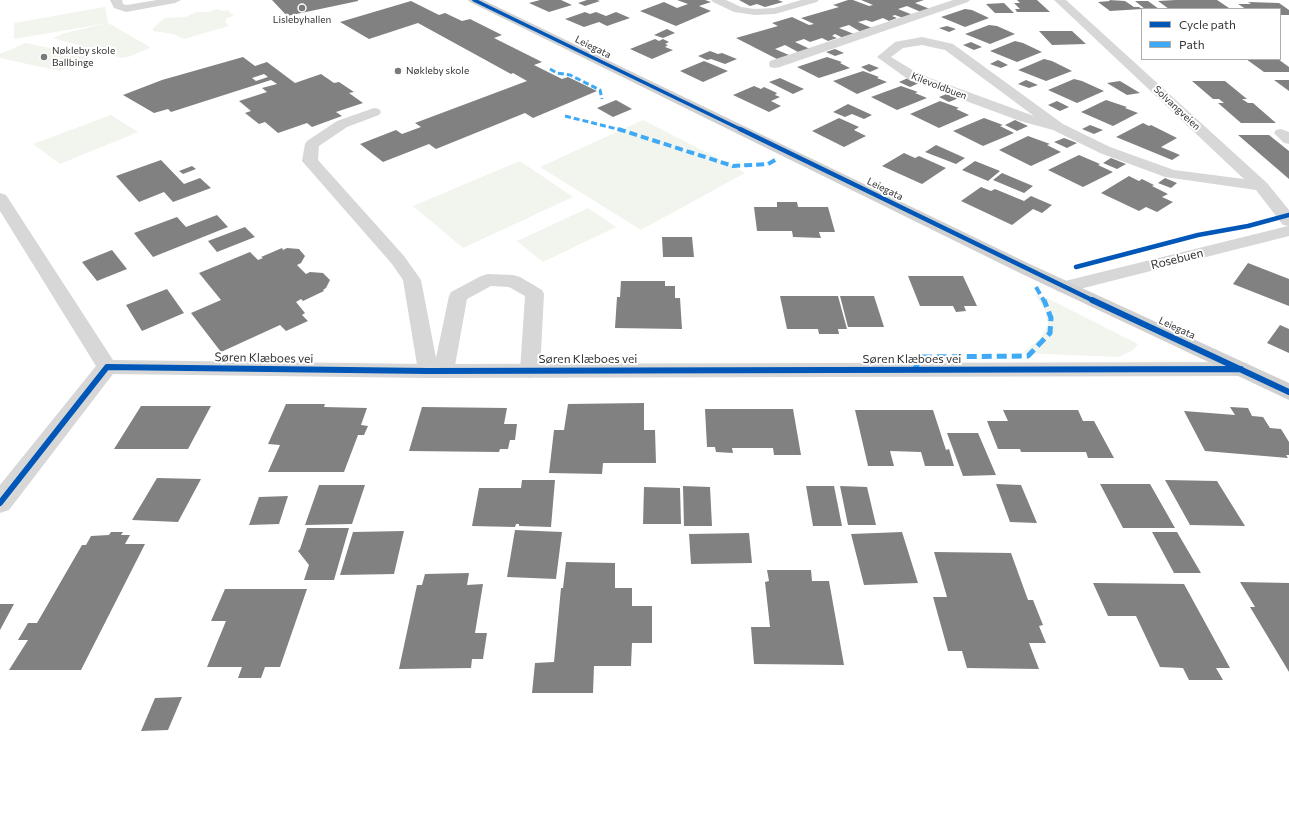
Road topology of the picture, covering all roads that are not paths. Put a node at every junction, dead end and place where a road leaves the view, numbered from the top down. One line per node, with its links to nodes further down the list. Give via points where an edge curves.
1 (116, 0): 2 (street, via 118,6 126,9)
2 (175, 0)
3 (474, 0): 15 (street, Leiegata)
4 (717, 0): 5 (street, via 738,10 755,12 775,11)
5 (813, 0)
6 (964, 0): 8 (street)
7 (1060, 0): 11 (street, Solvangveien)
8 (775, 64)
9 (374, 112): 18 (street, via 342,124 312,144 310,161 398,260 412,280)
10 (1058, 127): 10 (street, Kilevoldbuen, via 949,47 922,41 899,45 883,57 914,77 1025,118); 11 (street, Kilevoldbuen, via 1105,150 1171,174)
11 (1261, 186): 13 (street, Solvangveien)
12 (0, 198): 16 (street)
13 (1289, 221)
14 (1289, 231): 15 (street, Rosebuen)
15 (1064, 287): 17 (street, Leiegata)
16 (107, 367): 18 (street, Søren Klæboes vei); 21 (street)
17 (1242, 369): 19 (street, Søren Klæboes vei); 20 (street, Leiegata)
18 (436, 371): 19 (street, Søren Klæboes vei); 19 (street, via 458,296 488,280 513,280 535,294)
19 (530, 371)
20 (1289, 392)
21 (0, 503)

